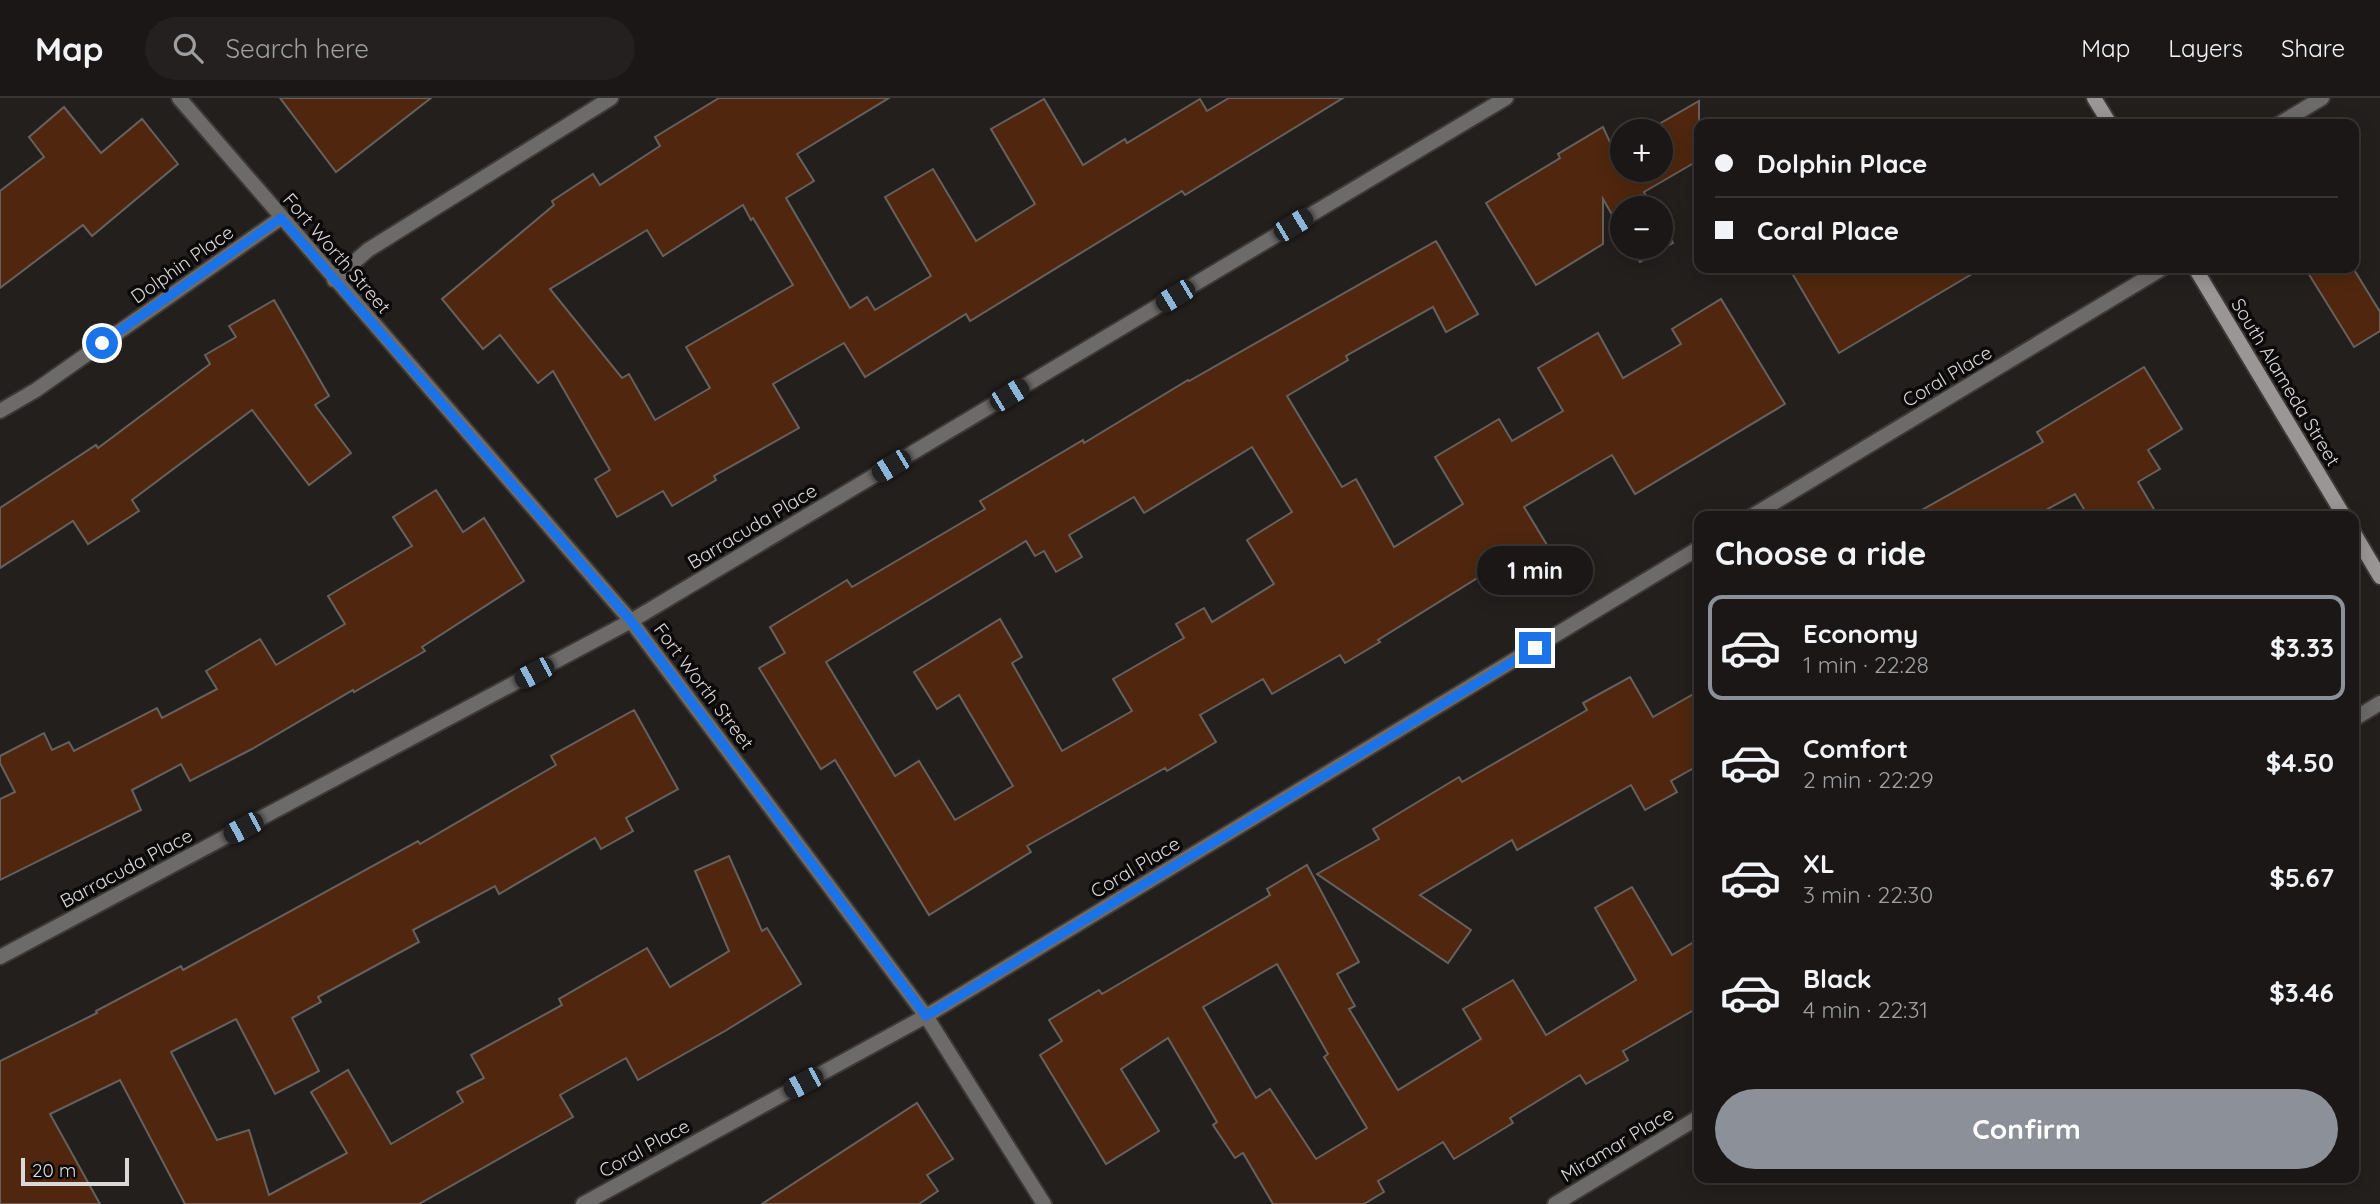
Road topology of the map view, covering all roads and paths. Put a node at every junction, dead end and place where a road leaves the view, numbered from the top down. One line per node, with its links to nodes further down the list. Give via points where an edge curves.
1 (179, 98): 8 (street, Fort Worth Street)
2 (611, 98): 11 (street, via 368,250)
3 (1506, 98): 18 (street, Barracuda Place)
4 (2094, 98): 6 (main road)
5 (2322, 98): 7 (street)
6 (2107, 119)
7 (2287, 119)
8 (281, 218): 11 (street, Fort Worth Street); 12 (street, Dolphin Place)
9 (2155, 273): 13 (street, Coral Place)
10 (2198, 273): 14 (main road, South Alameda Street)
11 (334, 280): 18 (street, Fort Worth Street)
12 (0, 411)
13 (1760, 511)
14 (2341, 511)
15 (2359, 541): 17 (main road)
16 (1694, 551): 22 (street, Coral Place)
17 (2380, 577)
18 (631, 621): 21 (street, Barracuda Place); 22 (street, Fort Worth Street)
19 (2380, 703): 20 (street)
20 (2359, 716)
21 (0, 957)
22 (926, 1016): 24 (street, Coral Place); 25 (street, Fort Worth Street)
23 (1694, 1119): 26 (street, Miramar Place)
24 (583, 1204)
25 (1044, 1204)
26 (1555, 1204)

